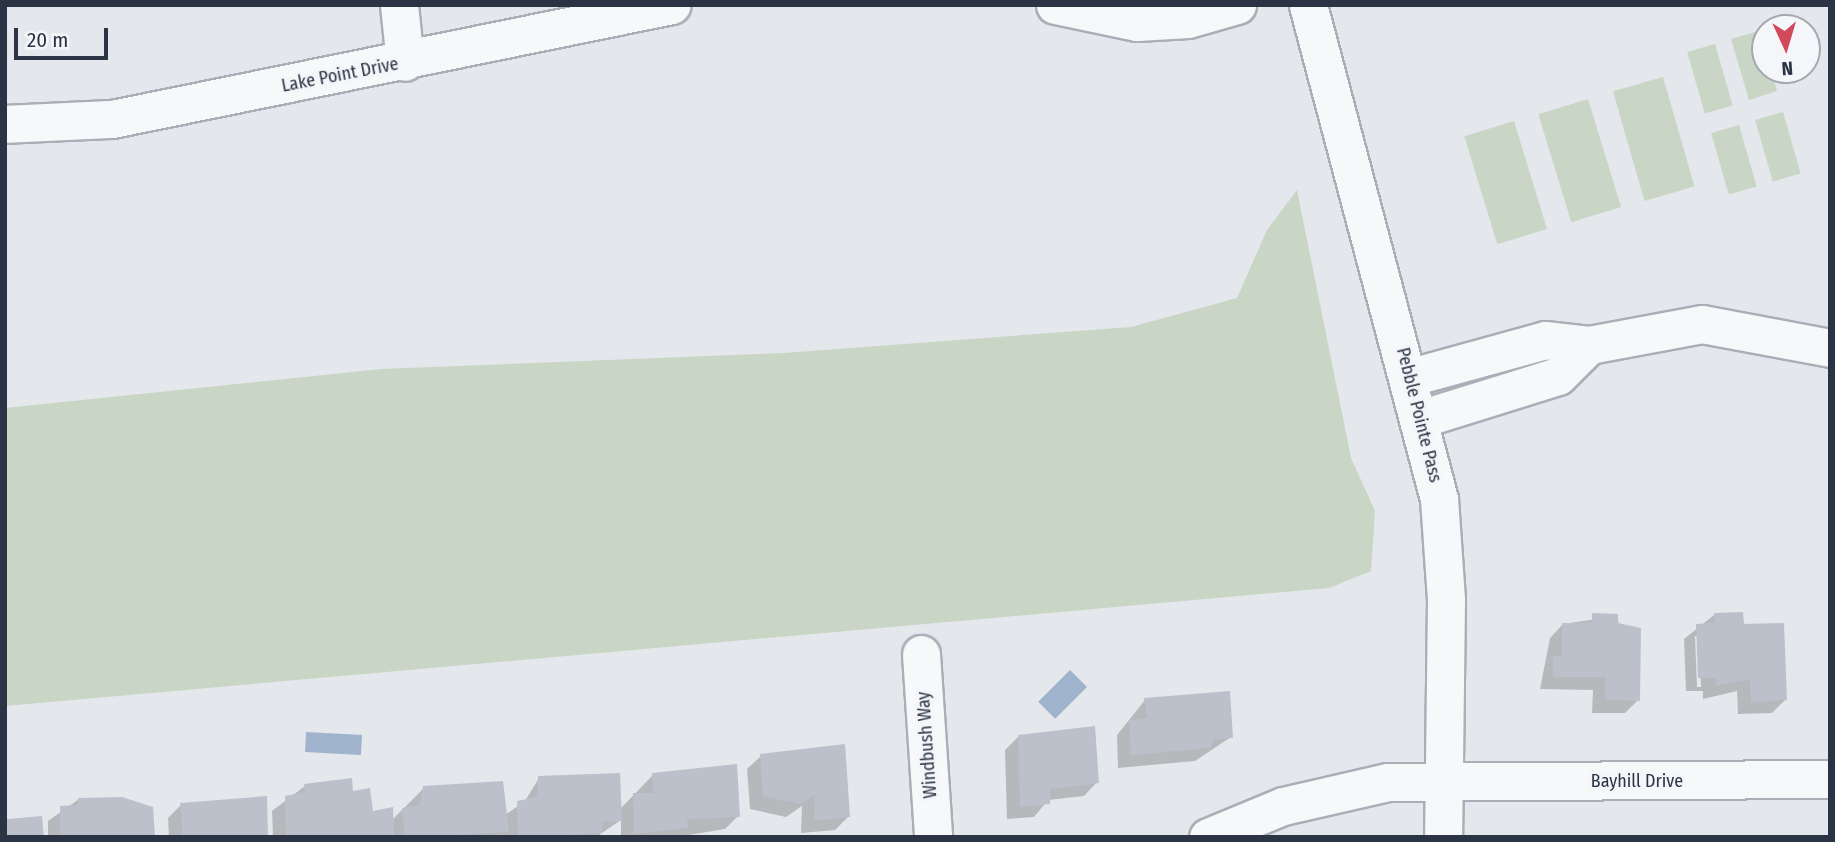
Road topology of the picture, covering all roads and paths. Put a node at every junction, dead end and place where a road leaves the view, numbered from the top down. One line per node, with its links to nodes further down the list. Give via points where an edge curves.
1 (399, 5): 6 (street)
2 (672, 5): 6 (street, Lake Point Drive)
3 (1055, 5): 4 (street, via 1137,22 1188,19)
4 (1237, 5)
5 (1308, 5): 10 (street, Pebble Pointe Pass)
6 (405, 62): 7 (street, Lake Point Drive, via 112,119)
7 (5, 124)
8 (1589, 345): 9 (street, via 1702,324); 10 (street, via 1545,340); 11 (street, via 1558,376)
9 (1830, 348)
10 (1411, 377): 11 (street, Pebble Pointe Pass)
11 (1423, 418): 14 (street, Pebble Pointe Pass, via 1445,550)
12 (921, 654): 15 (street, Windbush Way)
13 (1830, 779): 14 (street, Bayhill Drive)
14 (1445, 784): 16 (street, Bayhill Drive, via 1388,782 1334,791); 17 (street, Pebble Pointe Pass)
15 (933, 837)
16 (1208, 837)
17 (1443, 837)

